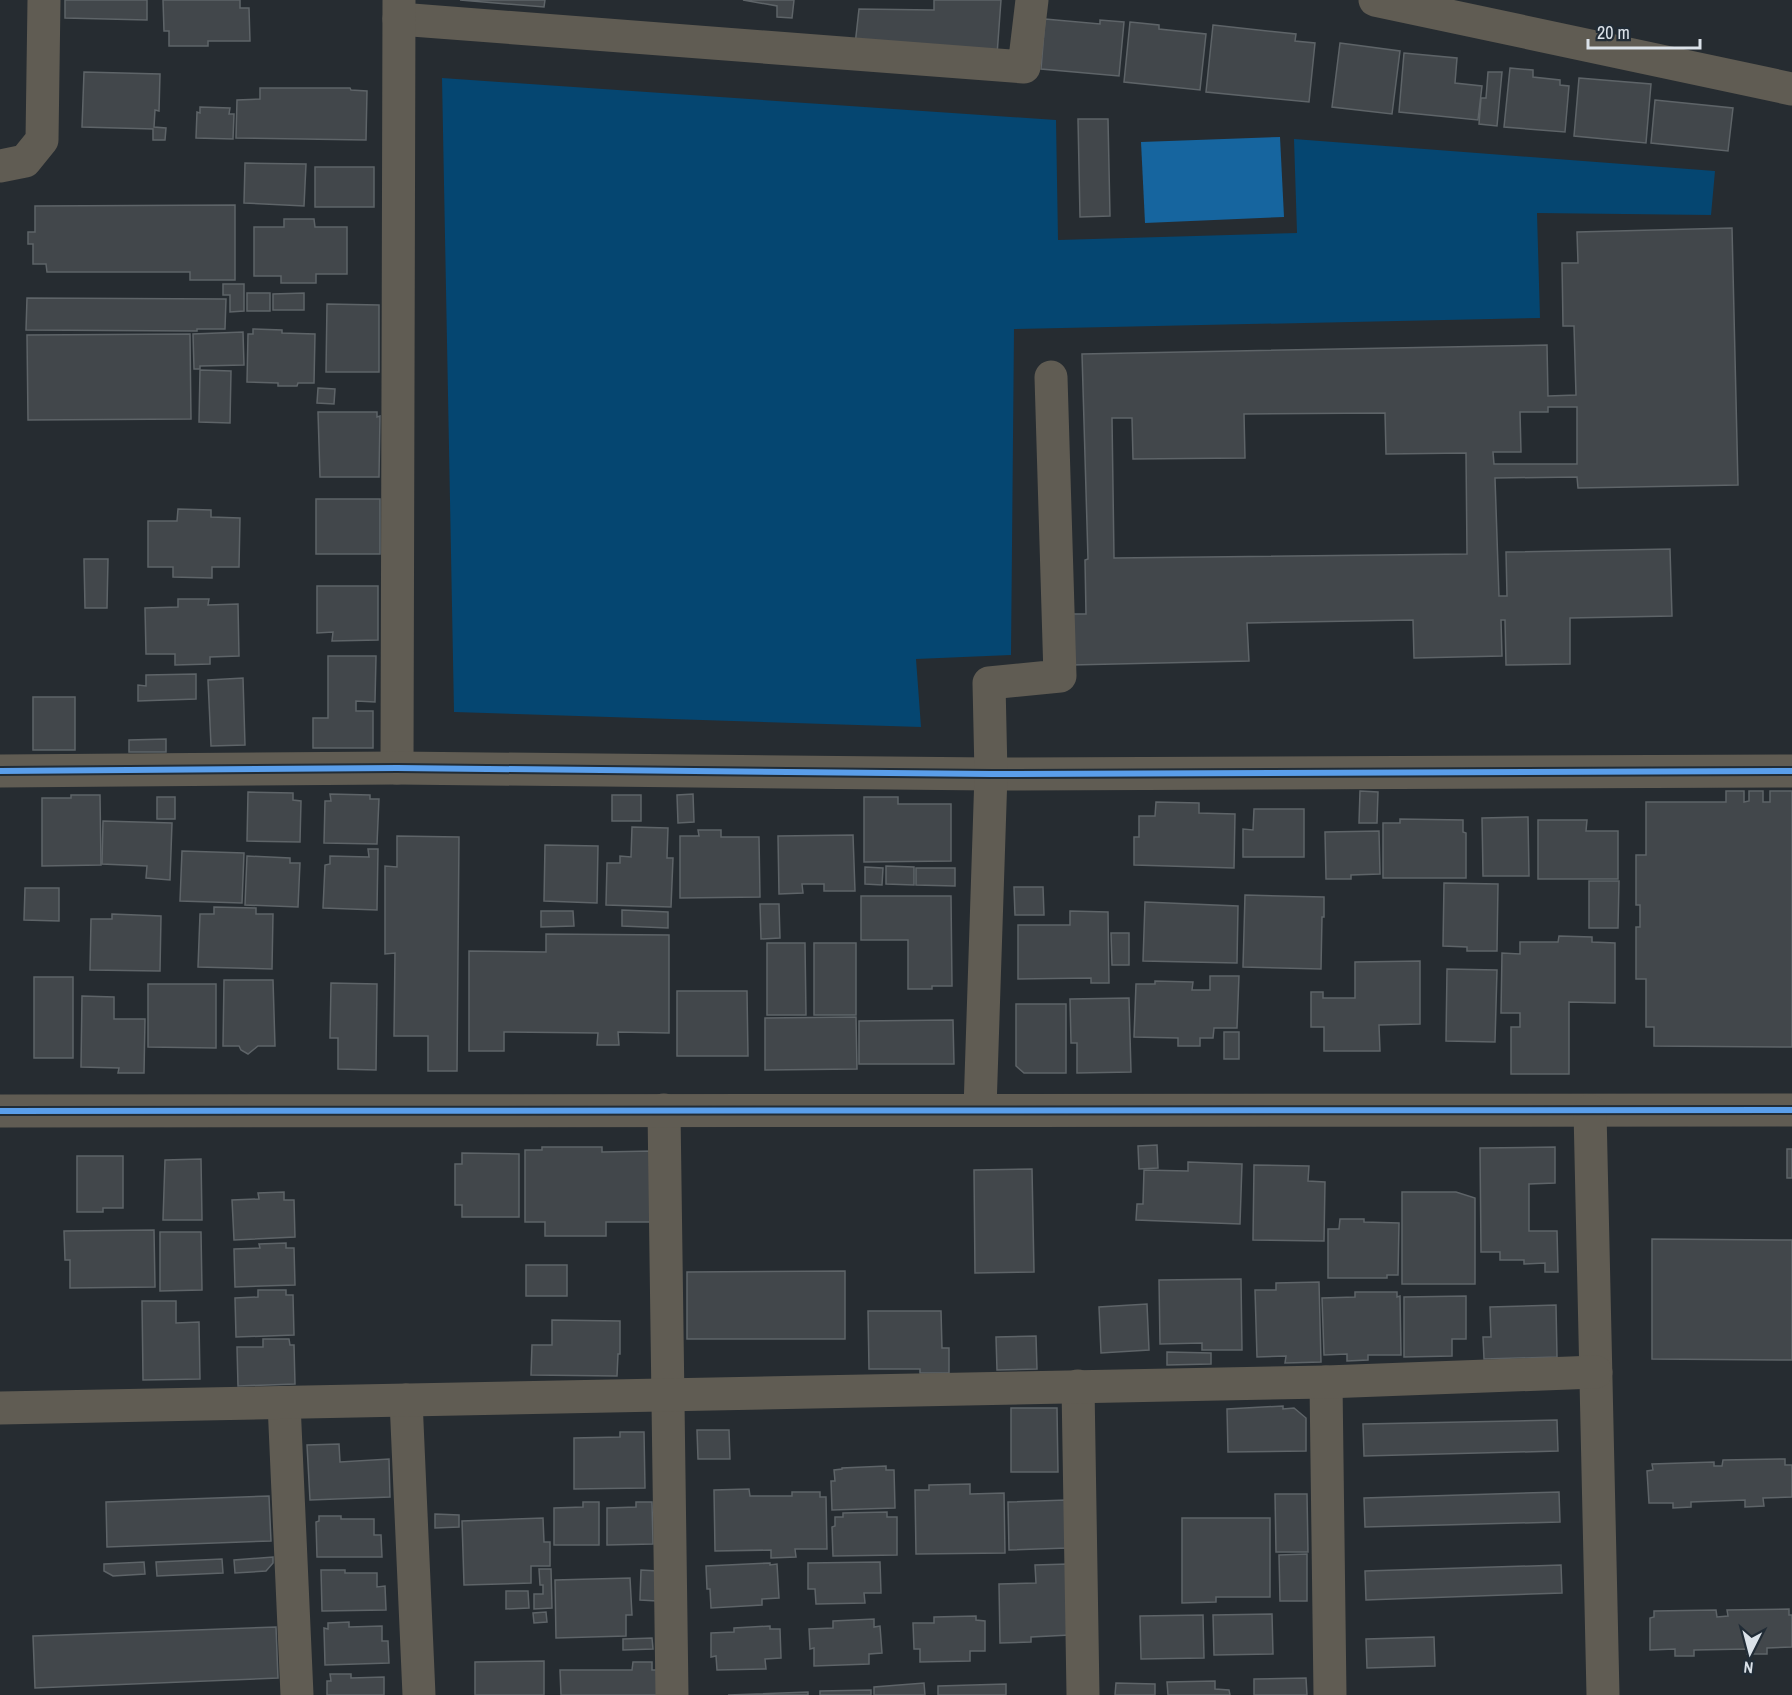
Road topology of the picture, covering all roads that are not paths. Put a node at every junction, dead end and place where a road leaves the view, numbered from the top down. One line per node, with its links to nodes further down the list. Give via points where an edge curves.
1 (44, 0): 6 (street, via 42,140 25,161)
2 (1032, 0): 4 (street, via 1024,67)
3 (1376, 0): 5 (street)
4 (399, 10): 8 (street)
5 (1792, 88)
6 (0, 166)
7 (1051, 377): 11 (street, via 1060,676 989,683)
8 (397, 768): 9 (street); 11 (street)
9 (0, 771)
10 (1792, 771): 11 (street)
11 (991, 774): 12 (street)
12 (980, 1109): 13 (street); 16 (street)
13 (663, 1110): 15 (street); 20 (street)
14 (1792, 1110): 16 (street)
15 (0, 1111)
16 (1590, 1111): 17 (street)
17 (1596, 1372): 18 (street); 29 (street)
18 (1326, 1382): 19 (street); 28 (street)
19 (1078, 1386): 20 (street); 27 (street)
20 (668, 1393): 21 (street); 26 (street)
21 (406, 1400): 22 (street); 25 (street)
22 (284, 1402): 23 (street); 24 (street)
23 (0, 1408)
24 (297, 1695)
25 (418, 1695)
26 (672, 1695)
27 (1083, 1695)
28 (1330, 1695)
29 (1603, 1695)

